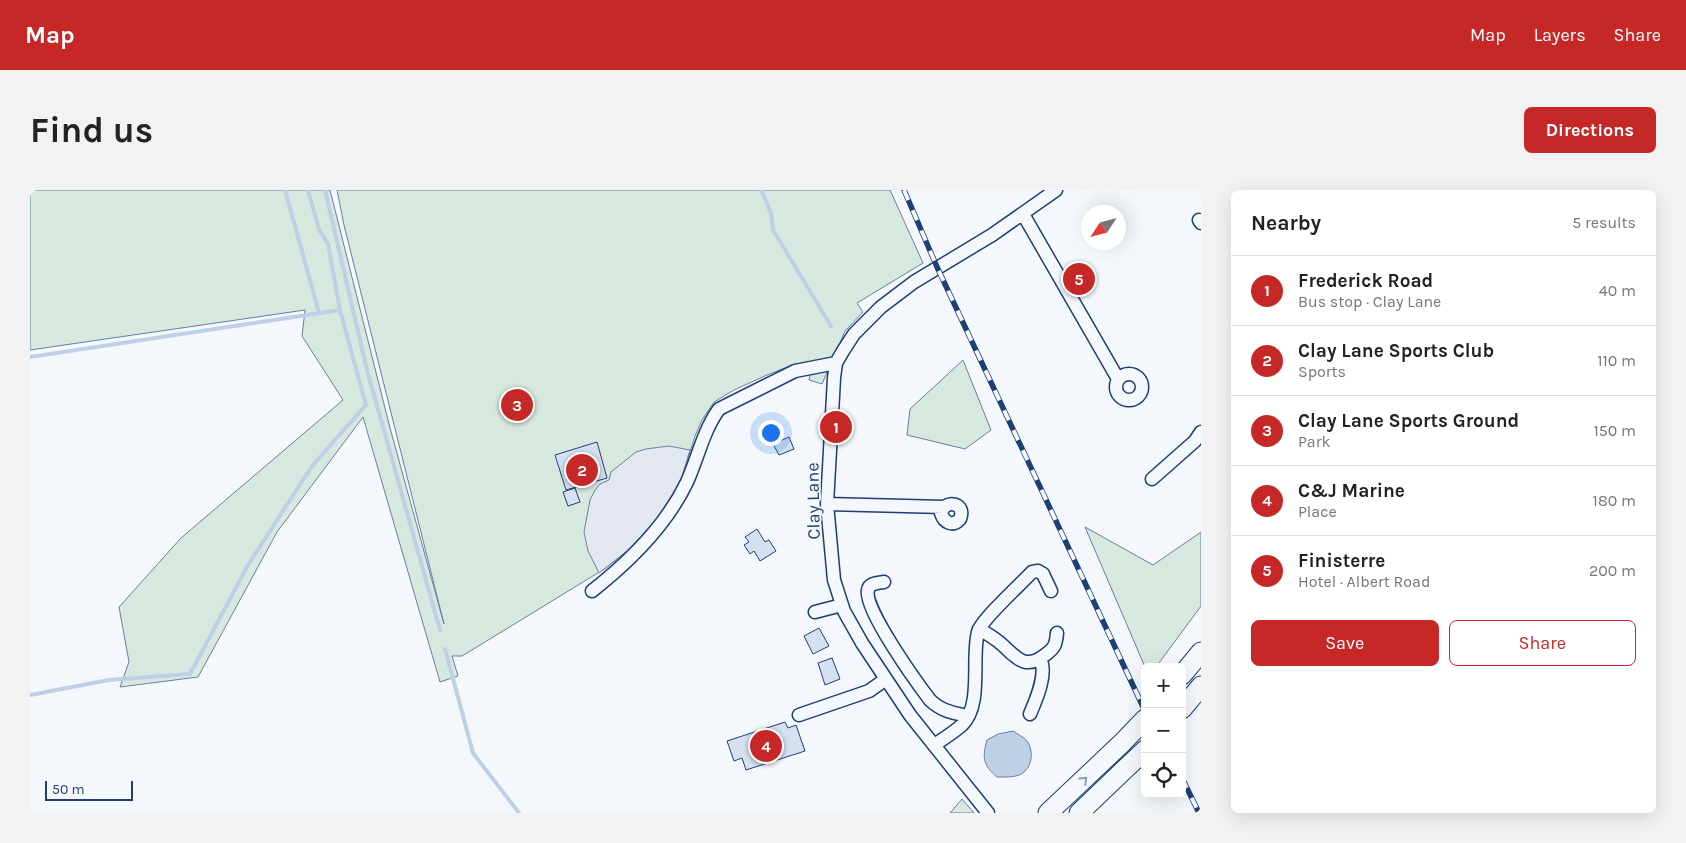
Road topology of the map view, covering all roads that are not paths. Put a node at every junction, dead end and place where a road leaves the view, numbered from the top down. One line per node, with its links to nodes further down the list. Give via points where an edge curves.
1 (1056, 190): 2 (street, Clay Lane)
2 (1022, 214): 3 (street, Clay Lane, via 914,282 881,307 854,334); 4 (street)
3 (836, 363): 7 (street, Clay Lane); 10 (street, via 795,371 719,409 707,429 686,483 666,518 617,571)
4 (1118, 379)
5 (1201, 432): 6 (street)
6 (1152, 479)
7 (827, 504): 8 (street); 12 (street, Clay Lane, via 834,580)
8 (944, 507)
9 (884, 582): 24 (street, via 872,584 867,592 879,624 930,700 943,710)
10 (592, 591)
11 (1050, 591): 14 (street, via 1041,572 1032,572)
12 (842, 605): 13 (street); 19 (street, Clay Lane)
13 (815, 612)
14 (979, 629): 17 (street, via 999,641 1018,660); 24 (street)
15 (1057, 633): 17 (street, via 1054,649)
16 (1201, 652): 18 (highway)
17 (1040, 659): 22 (street, via 1044,665)
18 (1186, 671)
19 (886, 680): 23 (street, via 869,691); 26 (street, Clay Lane)
20 (1201, 686): 21 (highway)
21 (1183, 708)
22 (1030, 714)
23 (799, 715)
24 (968, 716): 26 (street, via 963,724)
25 (1141, 723): 29 (highway, one-way to 25)
26 (934, 745): 28 (street, Clay Lane)
27 (1141, 754): 30 (highway)
28 (988, 813)
29 (1048, 813)
30 (1078, 813)

